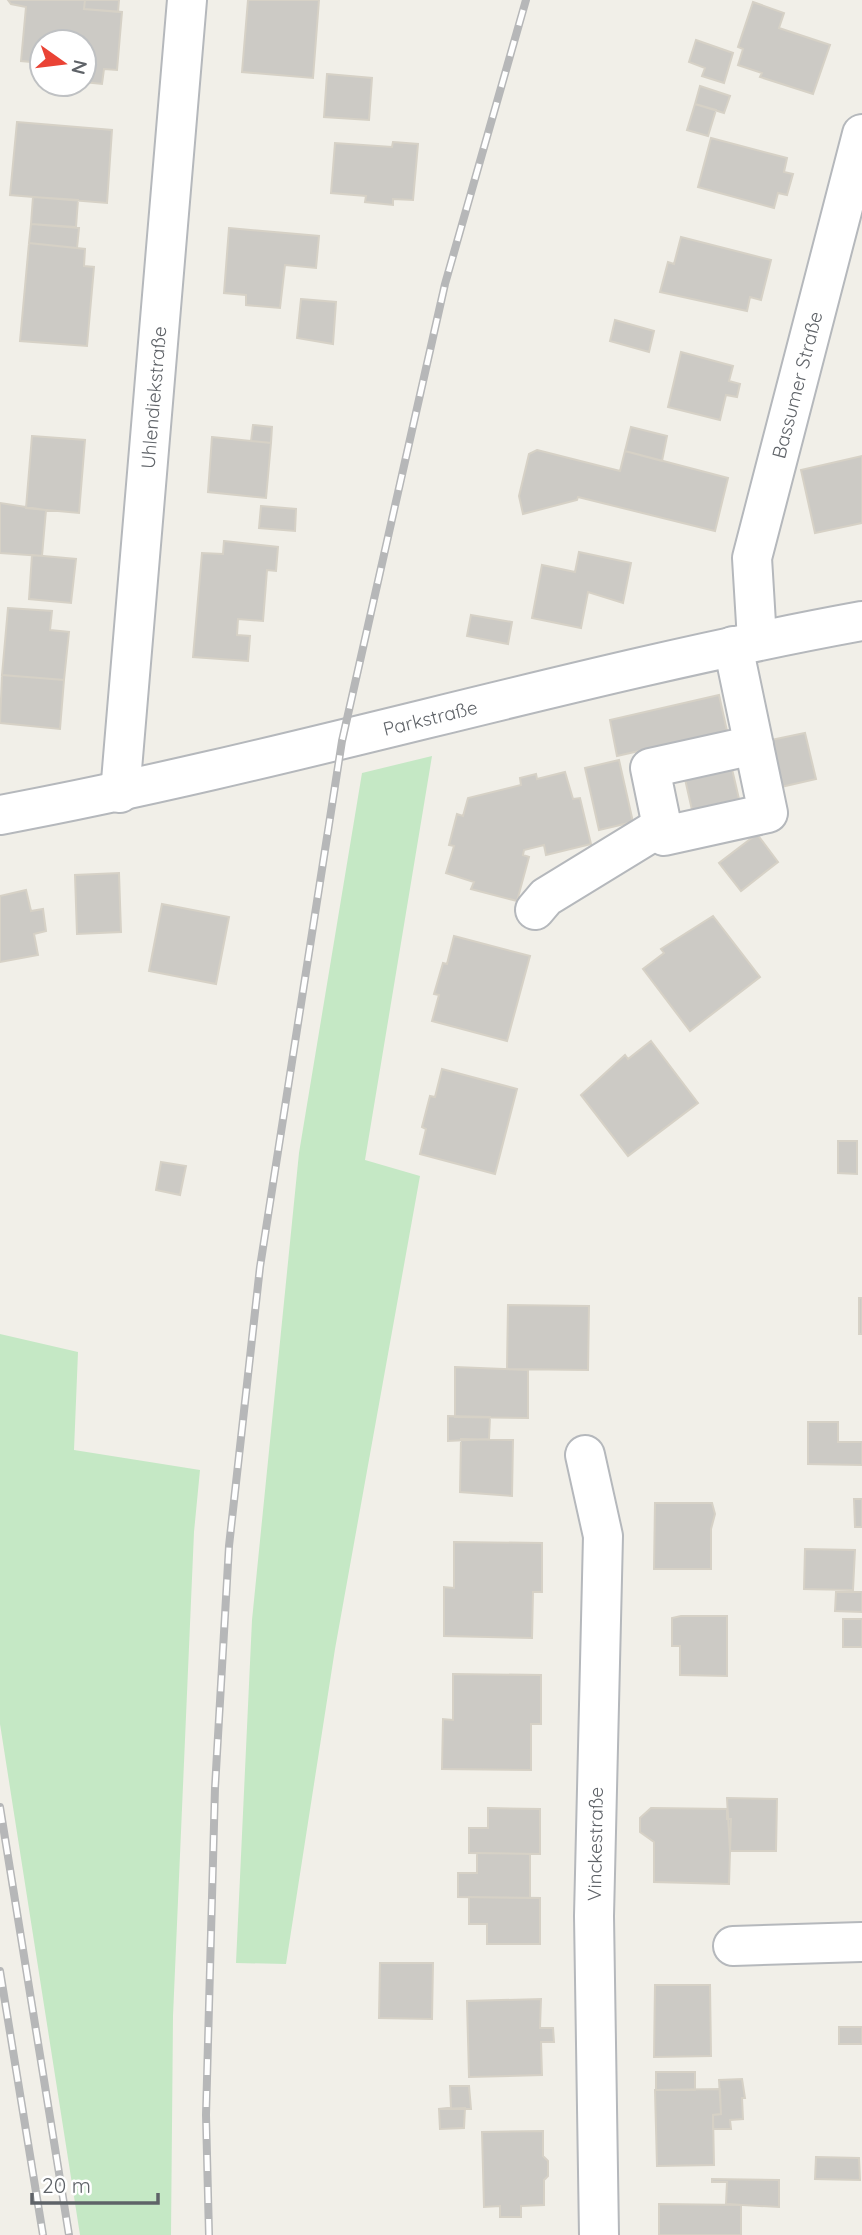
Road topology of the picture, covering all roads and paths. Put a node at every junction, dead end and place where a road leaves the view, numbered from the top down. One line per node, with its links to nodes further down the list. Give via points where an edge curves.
1 (187, 0): 6 (street, Uhlendiekstraße)
2 (862, 134): 4 (street, Bassumer Straße, via 752,558)
3 (862, 621): 4 (street, Parkstraße)
4 (745, 643): 5 (street, Bassumer Straße); 6 (street, Parkstraße)
5 (754, 744): 8 (street, via 650,768); 8 (street, Bassumer Straße, via 768,813 664,836)
6 (120, 793): 7 (street, Parkstraße)
7 (0, 815)
8 (662, 826): 9 (street, via 546,897)
9 (536, 910)
10 (585, 1455): 13 (street, Vinckestraße, via 603,1536 594,1916)
11 (862, 1942): 12 (street)
12 (733, 1947)
13 (599, 2235)

